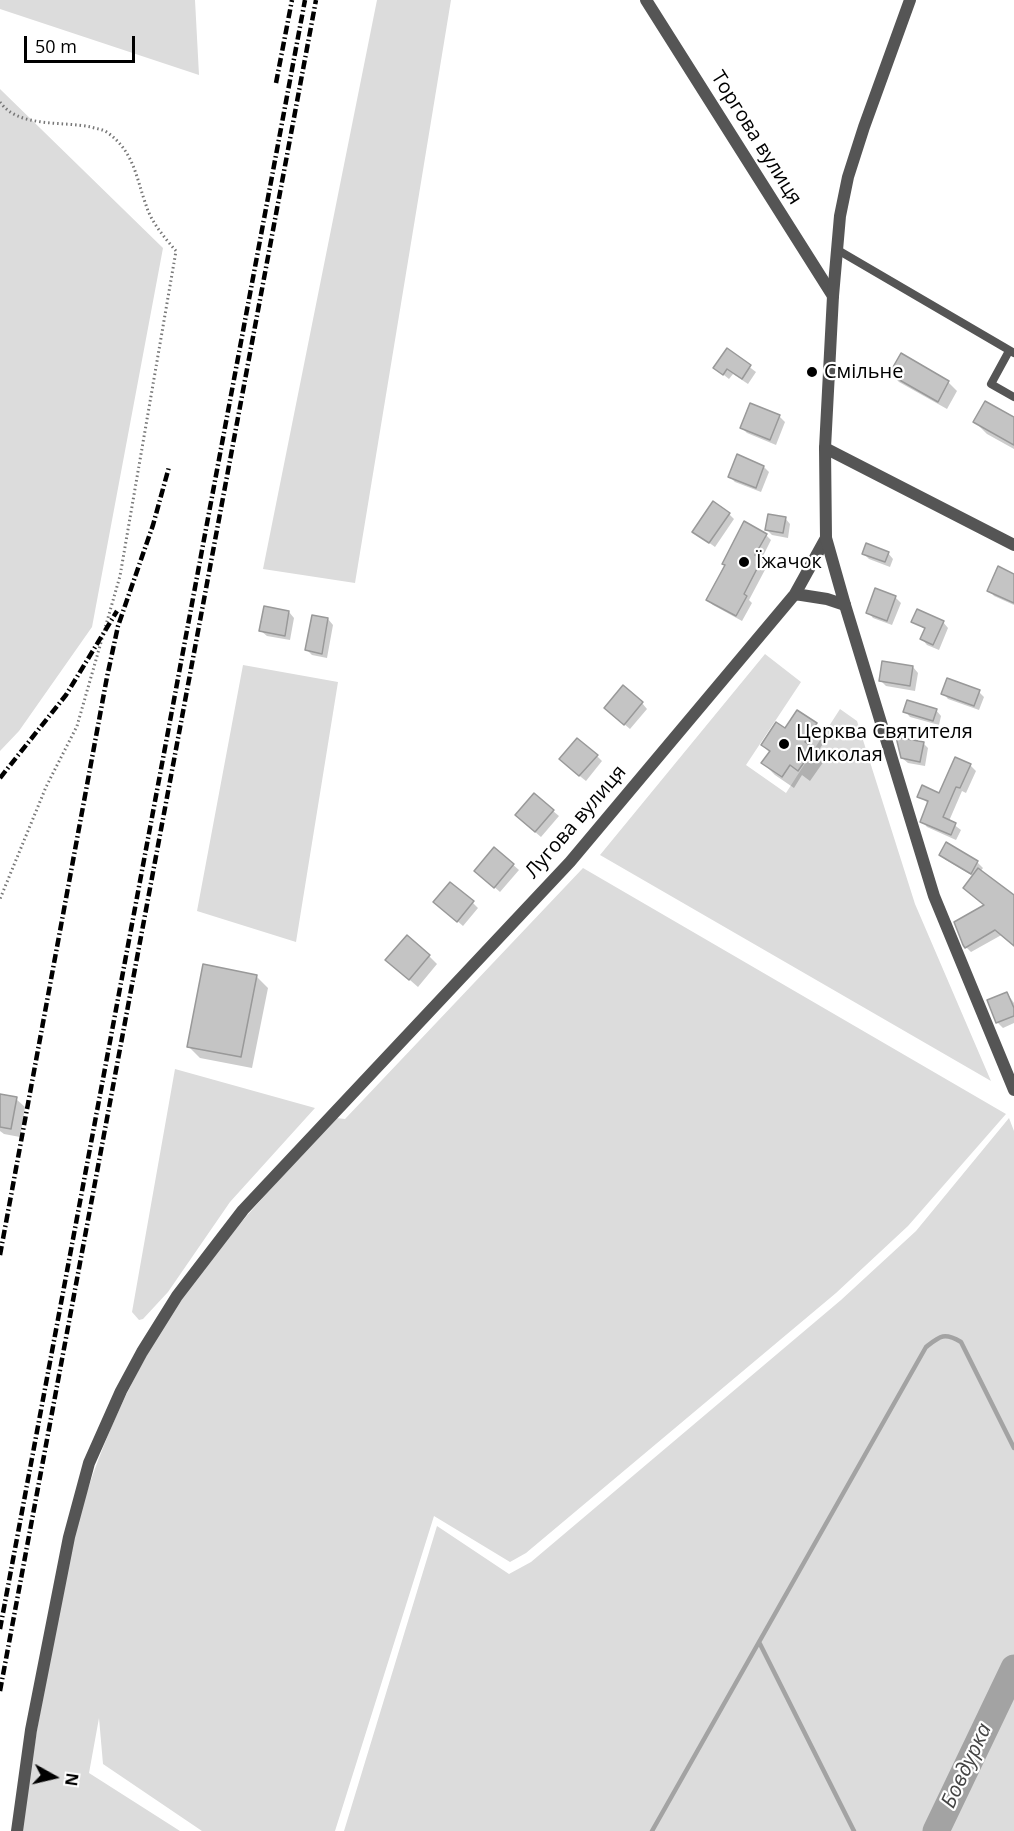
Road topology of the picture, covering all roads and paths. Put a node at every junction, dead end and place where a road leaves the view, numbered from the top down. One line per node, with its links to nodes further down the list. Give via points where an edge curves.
1 (646, 0): 5 (street, Торгова вулиця)
2 (910, 0): 4 (street, via 848,177)
3 (0, 102): 13 (path, via 22,118 105,131 123,145 138,176 146,207 176,251 120,576 77,726 46,787)
4 (836, 249): 5 (street); 6 (lane)
5 (832, 296): 8 (street)
6 (1012, 352): 7 (lane, via 991,384)
7 (1014, 397)
8 (825, 448): 9 (street); 10 (street)
9 (826, 538): 11 (street, Лугова вулиця); 12 (street)
10 (1014, 545)
11 (795, 594): 12 (street); 15 (street, Лугова вулиця, via 570,862 243,1210 177,1296 142,1352 89,1463 69,1537 31,1730)
12 (845, 605): 14 (street, via 934,896)
13 (0, 899)
14 (1014, 1090)
15 (17, 1831)

